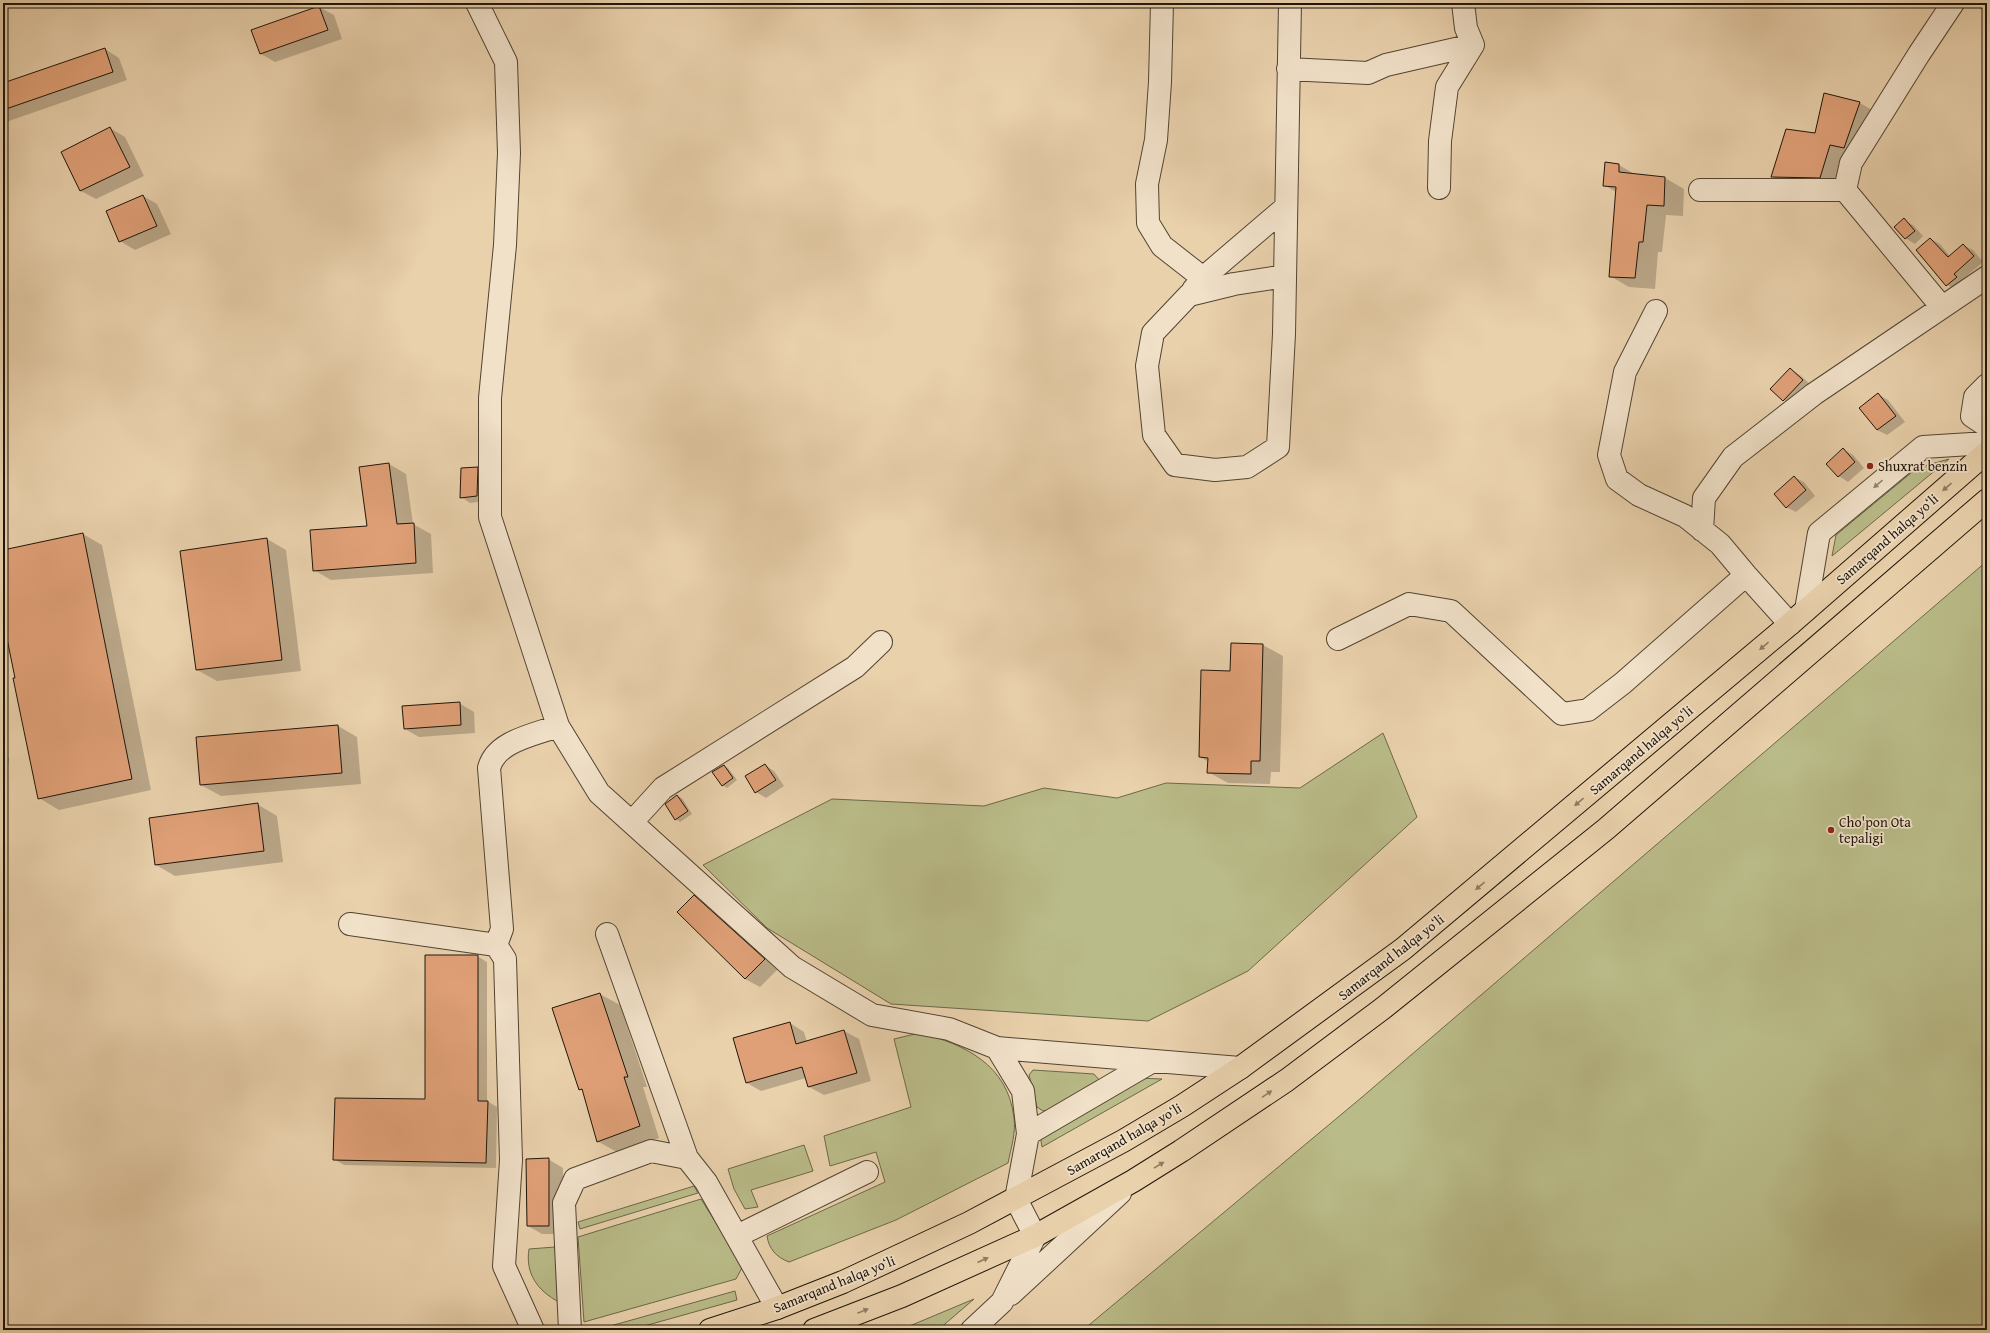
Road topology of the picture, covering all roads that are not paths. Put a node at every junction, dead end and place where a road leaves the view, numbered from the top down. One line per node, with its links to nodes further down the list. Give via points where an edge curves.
1 (477, 3): 28 (street, via 506,62 509,153 505,245 490,398 490,517)
2 (1162, 3): 14 (street, via 1156,140 1147,184 1148,223 1162,246)
3 (1290, 3): 7 (street)
4 (1463, 3): 6 (street, via 1466,28)
5 (1953, 3): 10 (street, via 1851,163)
6 (1473, 45): 7 (street, via 1386,65 1368,74); 8 (street, via 1447,87 1440,141)
7 (1288, 69): 11 (street)
8 (1439, 188)
9 (1700, 190): 10 (street)
10 (1845, 190): 16 (street)
11 (1286, 207): 12 (street); 14 (street)
12 (1285, 276): 15 (street, via 1234,284); 15 (street, via 1278,447 1247,467 1215,470 1175,465 1154,435 1147,366 1153,333)
13 (1987, 277): 16 (street)
14 (1203, 278): 15 (street)
15 (1189, 295)
16 (1941, 306): 23 (street, via 1814,394 1733,457 1704,498)
17 (1656, 312): 23 (street, via 1625,372 1609,455 1617,479 1639,495 1684,516)
18 (1987, 385): 19 (street, via 1975,397 1972,416)
19 (1987, 426)
20 (1987, 443): 25 (street, one-way to 25, via 1923,446 1819,533)
21 (1987, 452): 25 (highway, Samarqand halqa yoʻli, one-way to 25)
22 (1987, 500): 39 (highway, one-way to 22, via 1216,1129 1287,1080 1382,1009 1606,829)
23 (1702, 530): 24 (street, via 1720,544)
24 (1746, 575): 25 (street); 26 (street, via 1623,683 1588,710 1562,714 1451,611 1409,604)
25 (1798, 617): 35 (highway, Samarqand halqa yoʻli, one-way to 35, via 1404,949)
26 (1338, 639)
27 (881, 642): 29 (street, via 855,667 663,788)
28 (558, 726): 29 (street, via 599,793); 32 (street, via 504,746 492,758 489,768 502,929)
29 (632, 822): 33 (street, via 799,971 872,1015 949,1029)
30 (350, 924): 32 (street)
31 (607, 934): 37 (street)
32 (496, 945): 45 (street, via 505,959 511,1160 504,1266)
33 (997, 1048): 34 (street); 36 (street, via 1023,1091)
34 (1154, 1061): 35 (street); 36 (street)
35 (1240, 1068): 40 (highway, Samarqand halqa yoʻli, via 1123,1141)
36 (1028, 1134): 40 (street)
37 (687, 1158): 41 (street, via 706,1182); 46 (street, via 651,1151 576,1179 564,1203)
38 (867, 1172): 41 (street)
39 (1133, 1181): 42 (highway); 43 (street)
40 (1016, 1199): 42 (street); 44 (highway, Samarqand halqa yoʻli, via 911,1252)
41 (737, 1236): 44 (street)
42 (1035, 1236): 43 (street); 48 (highway, one-way to 42, via 902,1296)
43 (1002, 1302): 49 (street)
44 (777, 1308): 47 (highway, Samarqand halqa yoʻli)
45 (533, 1330)
46 (570, 1330)
47 (710, 1330)
48 (814, 1330)
49 (972, 1330)

